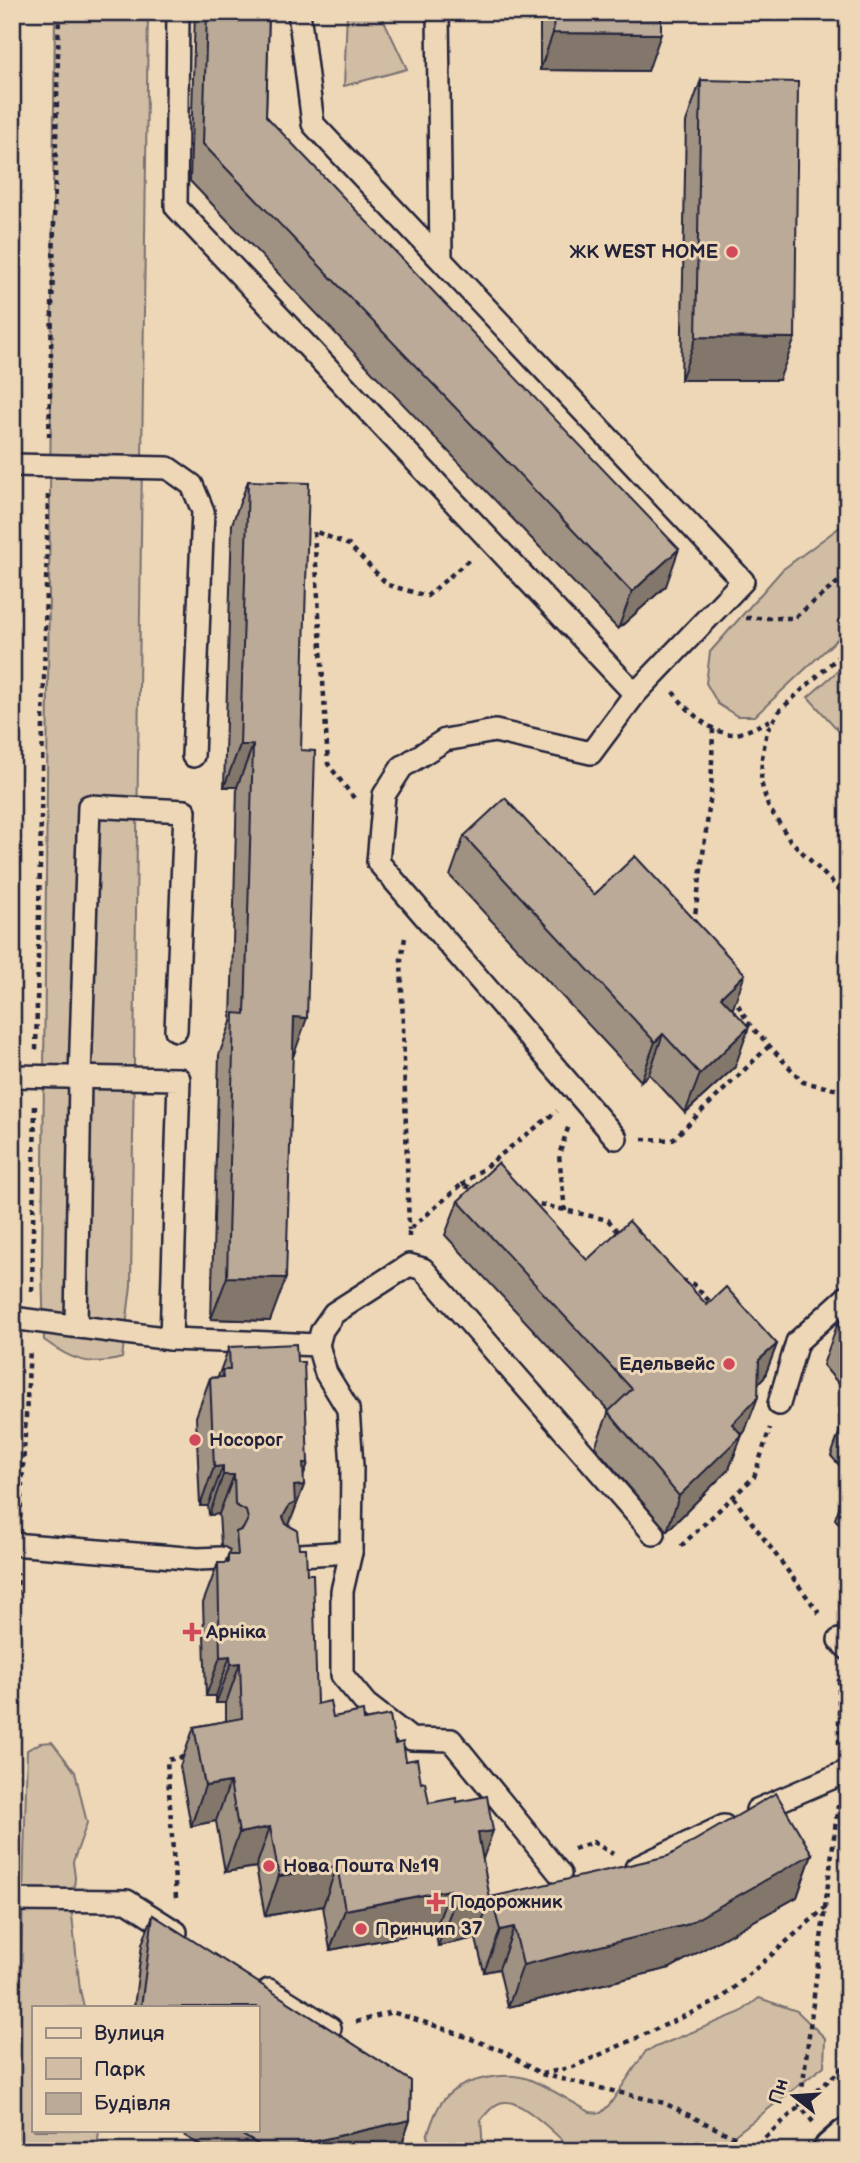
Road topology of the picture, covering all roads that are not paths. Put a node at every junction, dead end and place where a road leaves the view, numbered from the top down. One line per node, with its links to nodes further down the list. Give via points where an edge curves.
1 (178, 12): 6 (lane, via 176,207)
2 (299, 12): 4 (lane, via 313,124)
3 (438, 12): 4 (lane)
4 (441, 258): 6 (lane, via 743,581)
5 (12, 465): 7 (lane, via 168,468 192,485 203,511)
6 (635, 694): 11 (lane, via 590,753 495,732 445,740 402,766 384,795 378,862)
7 (193, 756)
8 (176, 1031): 10 (lane, via 185,811 89,806)
9 (12, 1076): 10 (lane)
10 (80, 1077): 14 (lane); 15 (lane, via 178,1079)
11 (617, 1138)
12 (848, 1296): 17 (lane, via 797,1342)
13 (22, 1319): 14 (lane)
14 (76, 1326): 15 (lane)
15 (170, 1339): 16 (lane)
16 (318, 1345): 18 (lane, via 334,1313 409,1265 423,1269); 20 (lane, via 326,1374 348,1409)
17 (779, 1404)
18 (654, 1534)
19 (16, 1544): 22 (lane)
20 (351, 1552): 21 (lane); 25 (lane, via 342,1591 342,1675 366,1704 411,1738 451,1740)
21 (282, 1556)
22 (221, 1558)
23 (843, 1772): 24 (lane)
24 (636, 1868)
25 (560, 1874)
26 (12, 1900): 27 (lane, via 127,1901)
27 (185, 1937)
28 (249, 1977): 29 (lane)
29 (330, 2028)
30 (848, 2138): 31 (main road)
31 (833, 2151)

